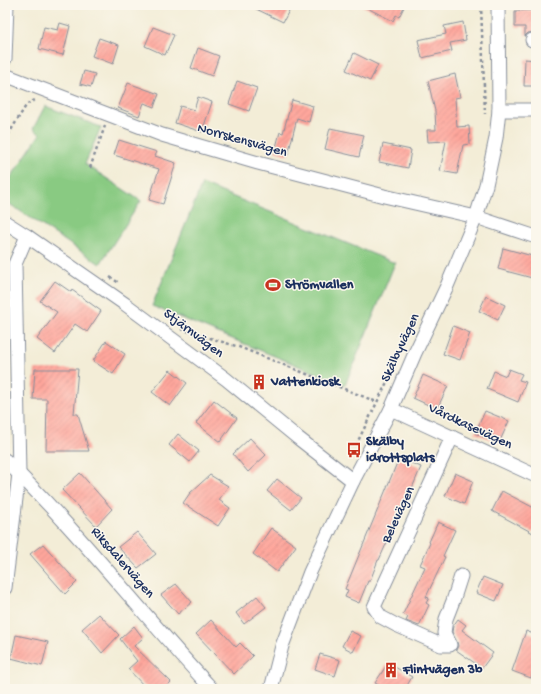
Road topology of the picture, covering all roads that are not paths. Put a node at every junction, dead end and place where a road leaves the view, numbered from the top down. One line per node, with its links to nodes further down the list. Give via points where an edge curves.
1 (7, 5): 3 (street)
2 (498, 5): 5 (street, Skälbyvägen)
3 (5, 59)
4 (5, 75): 7 (street, Norrskensvägen, via 162,135 258,164)
5 (499, 110): 6 (street); 7 (street, Skälbyvägen, via 486,185)
6 (536, 110)
7 (476, 217): 10 (street, Norrskensvägen); 11 (street, Skälbyvägen)
8 (5, 222): 9 (street, Stjärnvägen)
9 (27, 236): 14 (street, via 15,264); 16 (street, Stjärnvägen, via 228,376 301,434)
10 (536, 237)
11 (391, 409): 12 (street, Vårdkasevägen); 16 (street, Skälbyvägen)
12 (452, 437): 15 (street, Vårdkasevägen); 17 (street, Belevägen, via 374,607 381,617 396,625 442,646 450,645 444,633 446,619)
13 (5, 460): 14 (street, Riksdalervägen)
14 (19, 474): 18 (street); 19 (street, Riksdalervägen)
15 (536, 476)
16 (353, 482): 20 (street, Skälbyvägen, via 310,572 282,646)
17 (461, 576)
18 (5, 588)
19 (212, 689)
20 (271, 689)

